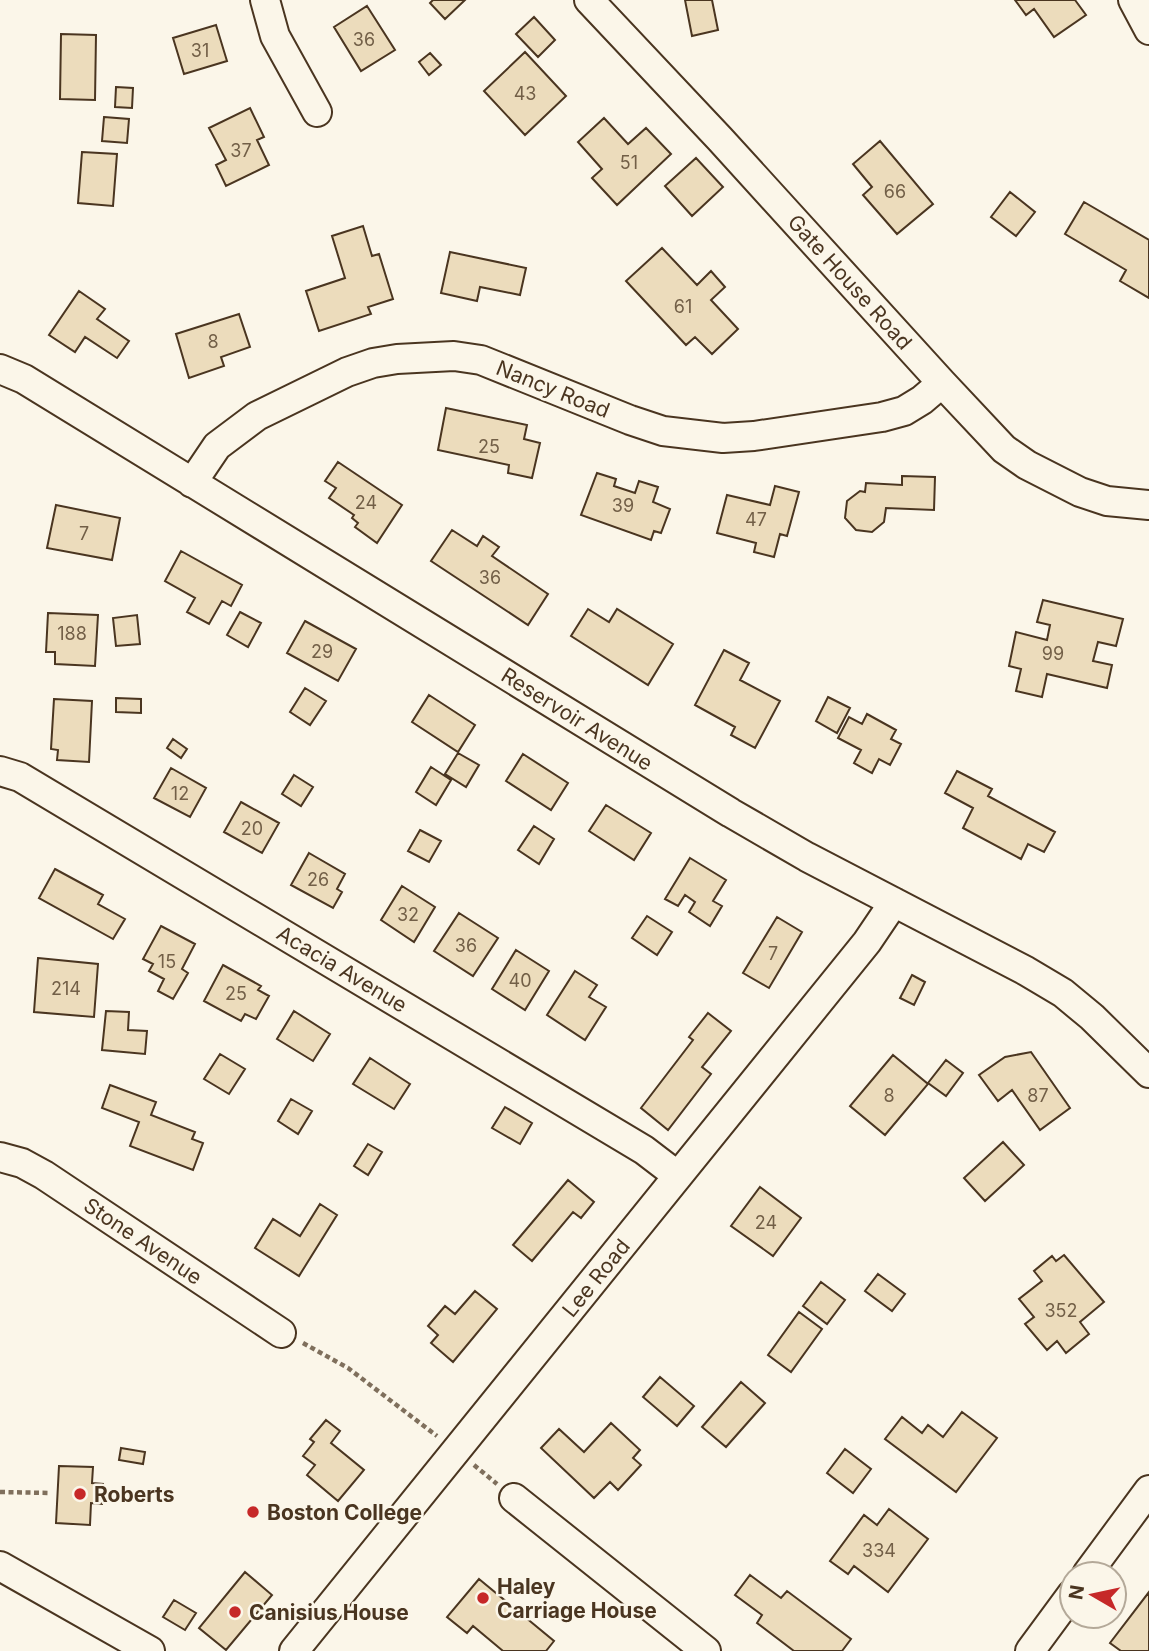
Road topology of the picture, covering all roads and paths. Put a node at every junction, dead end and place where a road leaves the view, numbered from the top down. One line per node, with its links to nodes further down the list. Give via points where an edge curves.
1 (265, 0): 5 (street, via 280,46)
2 (589, 0): 7 (street, Gate House Road)
3 (1133, 0): 4 (street)
4 (1149, 30)
5 (317, 112)
6 (0, 369): 8 (street, Reservoir Avenue, via 24,379)
7 (942, 383): 8 (street, Nancy Road, via 913,405 882,417 723,438 652,428 481,360 454,356 397,359 347,372 257,416 218,446); 9 (street, Gate House Road, via 985,431 1027,466 1107,501)
8 (192, 483): 11 (street, Reservoir Avenue, via 731,813)
9 (1149, 505)
10 (0, 771): 14 (street, Acacia Avenue, via 20,777 368,984 644,1150)
11 (894, 902): 12 (street, Reservoir Avenue, via 1063,993); 14 (street, Lee Road, via 867,942)
12 (1149, 1073)
13 (0, 1157): 15 (street, Stone Avenue, via 44,1175)
14 (678, 1176): 16 (street, Lee Road)
15 (281, 1333): 16 (path, via 348,1368)
16 (456, 1451): 20 (path); 25 (street, Lee Road)
17 (1149, 1490): 21 (street)
18 (0, 1492): 19 (path)
19 (49, 1493)
20 (514, 1498): 26 (street)
21 (1097, 1560)
22 (0, 1566): 24 (street)
23 (1058, 1613): 27 (street)
24 (150, 1651)
25 (294, 1651)
26 (706, 1651)
27 (1030, 1651)

